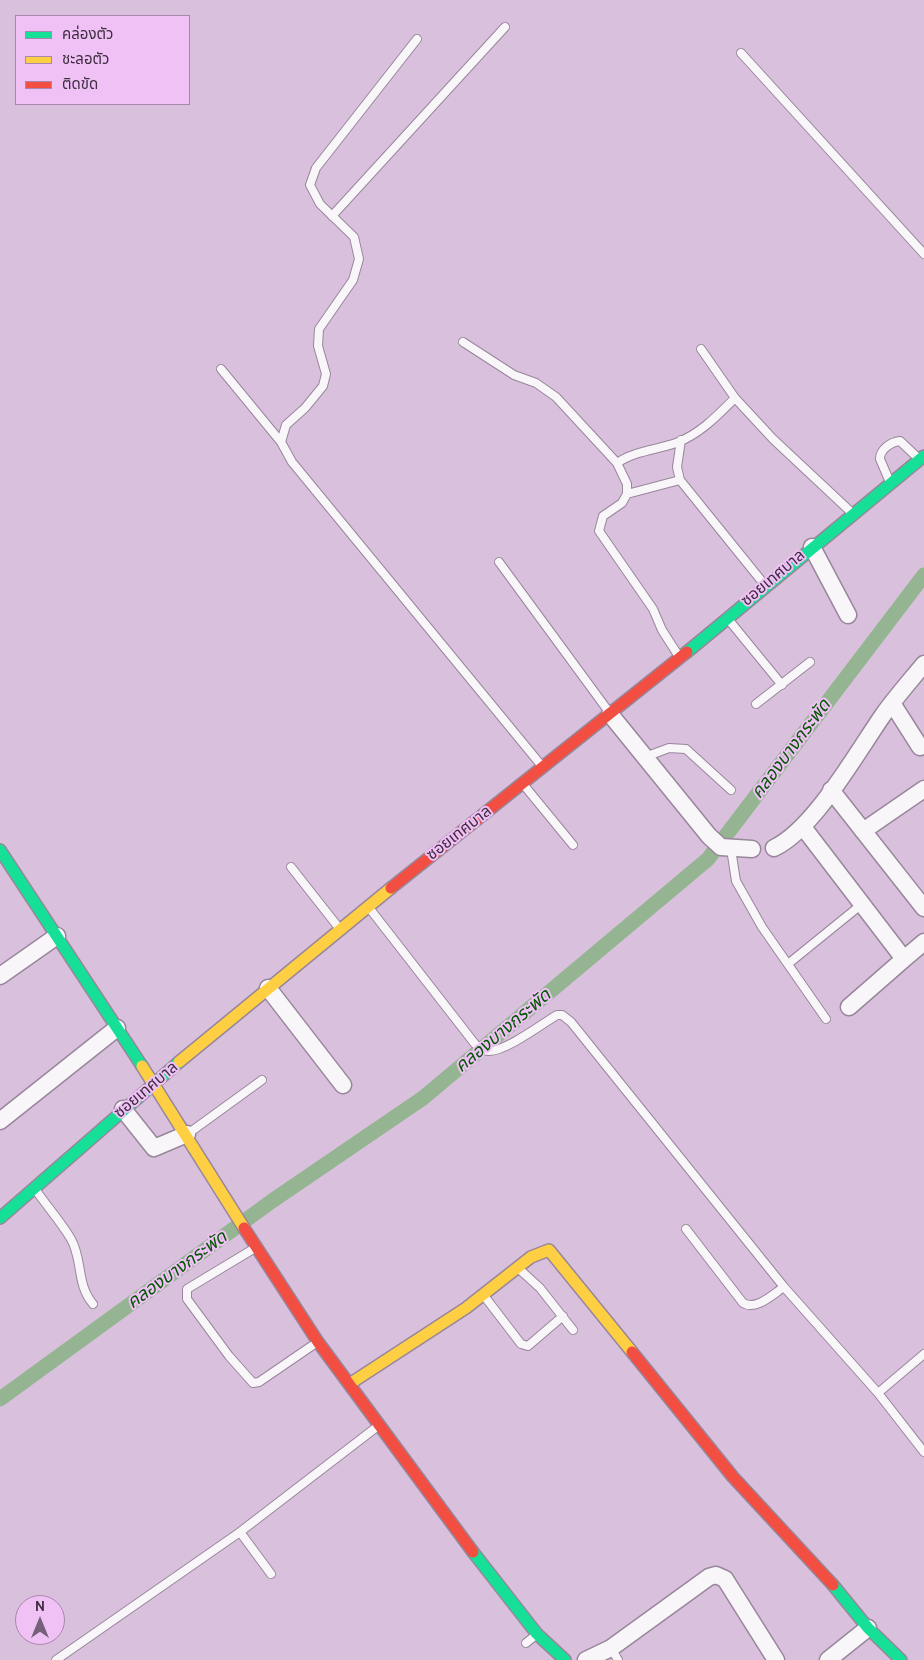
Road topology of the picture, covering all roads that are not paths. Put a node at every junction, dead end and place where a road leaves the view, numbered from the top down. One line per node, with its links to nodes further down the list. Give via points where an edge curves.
1 (505, 27): 4 (lane)
2 (417, 39): 4 (lane, via 316,168 310,185 320,204)
3 (740, 53): 5 (lane)
4 (332, 216): 11 (lane, via 354,237 359,259 353,280 319,329 318,346 326,374 323,386 286,425)
5 (924, 254)
6 (463, 342): 13 (lane, via 556,397)
7 (701, 349): 9 (lane)
8 (221, 368): 11 (lane)
9 (735, 398): 10 (lane, via 705,427); 17 (lane, via 773,439)
10 (681, 440): 13 (lane, via 637,453); 14 (lane, via 677,467)
11 (281, 442): 32 (lane, via 292,462)
12 (922, 458): 15 (street, ซอยเทศบาล); 15 (lane, via 900,441 894,441 883,450 880,459)
13 (617, 463): 16 (lane, via 627,484)
14 (680, 480): 16 (lane); 20 (lane)
15 (890, 483): 17 (street, ซอยเทศบาล)
16 (627, 494): 23 (lane, via 622,503 603,516 599,531 653,608 662,630)
17 (852, 513): 18 (street, ซอยเทศบาล)
18 (812, 547): 20 (street, ซอยเทศบาล); 21 (street)
19 (500, 562): 29 (lane)
20 (765, 585): 22 (street, ซอยเทศบาล)
21 (848, 615)
22 (726, 618): 23 (street, ซอยเทศบาล); 26 (lane)
23 (680, 656): 29 (street, ซอยเทศบาล)
24 (810, 662): 26 (lane)
25 (924, 664): 27 (street)
26 (782, 685): 28 (lane)
27 (892, 703): 30 (street); 36 (street)
28 (756, 704)
29 (610, 714): 31 (street); 32 (street, ซอยเทศบาล)
30 (920, 747)
31 (645, 757): 35 (lane, via 669,748 686,749); 39 (street)
32 (542, 767): 33 (street, ซอยเทศบาล)
33 (522, 783): 40 (lane); 47 (street, ซอยเทศบาล)
34 (924, 789): 38 (street)
35 (731, 790)
36 (831, 790): 37 (street); 38 (street)
37 (803, 827): 41 (street); 46 (street)
38 (863, 831): 45 (street)
39 (720, 844): 42 (street); 52 (lane, via 762,927)
40 (573, 845)
41 (774, 848)
42 (752, 849)
43 (0, 850): 49 (street)
44 (291, 867): 48 (lane)
45 (921, 899)
46 (862, 904): 51 (street); 52 (lane)
47 (368, 906): 48 (street, ซอยเทศบาล); 69 (lane, via 475,1044 488,1051 500,1049 557,1015 571,1022)
48 (340, 929): 54 (street, ซอยเทศบาล)
49 (57, 936): 53 (street); 57 (street)
50 (924, 942): 51 (street)
51 (904, 958): 55 (street)
52 (788, 964): 56 (lane)
53 (0, 976)
54 (268, 988): 59 (street, ซอยเทศบาล); 60 (street)
55 (849, 1007)
56 (826, 1019)
57 (117, 1028): 59 (street); 62 (street)
58 (262, 1080): 63 (lane)
59 (154, 1084): 61 (street, ซอยเทศบาล); 63 (street)
60 (343, 1085)
61 (123, 1109): 63 (street, via 154,1148); 64 (street, ซอยเทศบาล)
62 (0, 1121)
63 (188, 1134): 67 (street)
64 (34, 1187): 65 (street, ซอยเทศบาล); 71 (lane, via 71,1239 81,1286)
65 (0, 1218)
66 (686, 1229): 69 (lane, via 743,1303 756,1305)
67 (256, 1248): 74 (street); 74 (lane, via 186,1289 187,1299 253,1383)
68 (517, 1267): 70 (street); 72 (lane); 82 (street, via 546,1250 554,1255 733,1477 844,1597)
69 (784, 1287): 77 (lane)
70 (483, 1295): 72 (lane, via 521,1344 528,1346); 76 (street)
71 (93, 1304)
72 (563, 1316): 73 (lane)
73 (573, 1330)
74 (318, 1342): 76 (street)
75 (924, 1354): 77 (lane)
76 (351, 1383): 78 (street)
77 (878, 1393): 79 (lane)
78 (380, 1424): 80 (lane); 83 (street)
79 (924, 1452)
80 (240, 1532): 81 (lane); 86 (lane)
81 (271, 1574)
82 (868, 1628): 90 (street); 91 (street)
83 (538, 1634): 84 (lane); 87 (street)
84 (526, 1643)
85 (615, 1654): 88 (street); 89 (street, via 709,1577 716,1575 724,1580)
86 (56, 1660)
87 (565, 1660)
88 (586, 1660)
89 (776, 1660)
90 (828, 1660)
91 (902, 1660)

